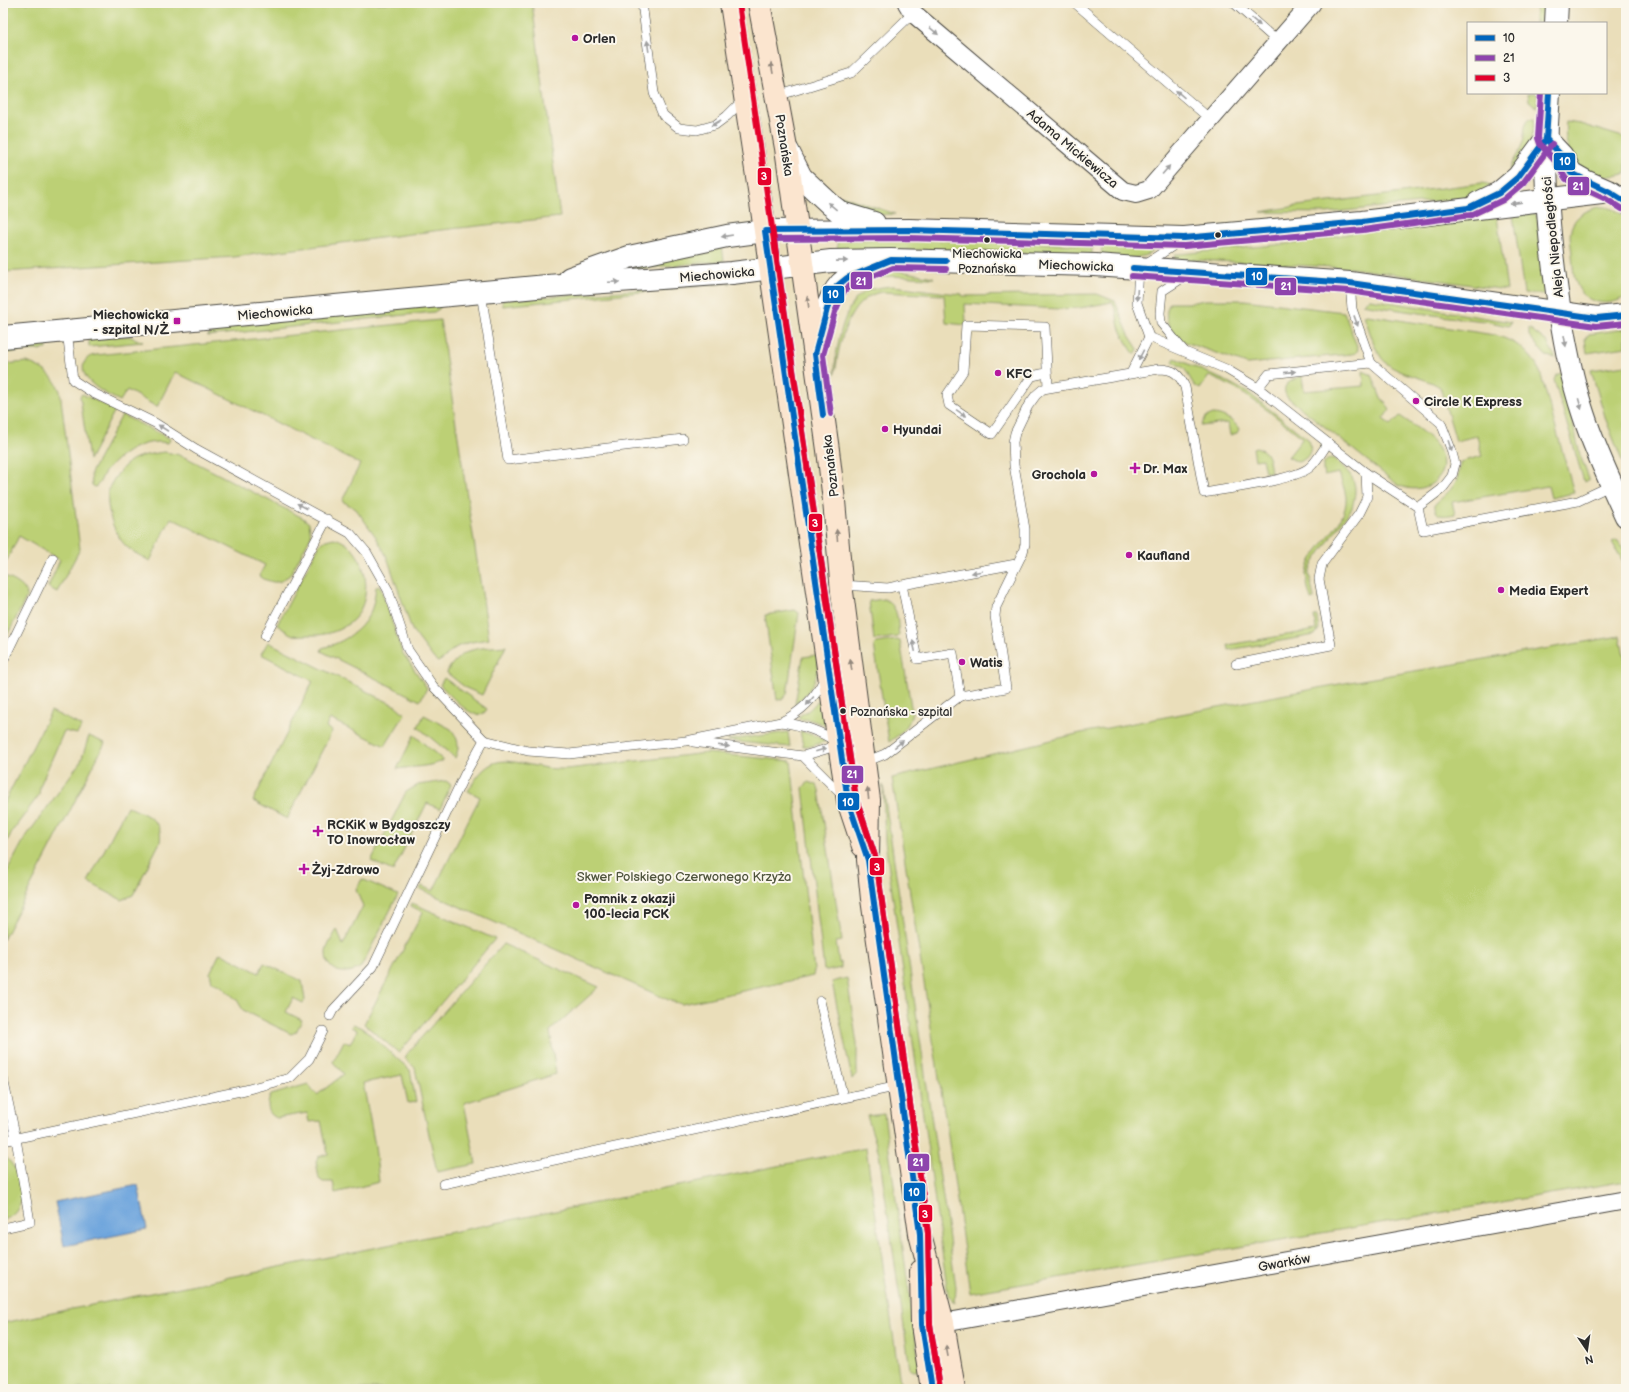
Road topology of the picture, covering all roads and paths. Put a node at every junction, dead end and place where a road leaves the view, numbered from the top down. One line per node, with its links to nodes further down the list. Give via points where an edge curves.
1 (642, 3): 13 (lane, one-way to 1, via 728,116 715,125 697,130 679,128 663,115 654,94)
2 (731, 3): 13 (main road, Poznańska)
3 (760, 3): 12 (main road, Poznańska, one-way to 3)
4 (1075, 3): 14 (lane, one-way to 4)
5 (1234, 3): 10 (lane, one-way to 10)
6 (1312, 3): 10 (street, Adama Mickiewicza)
7 (1557, 3): 9 (street)
8 (910, 8): 12 (lane, via 851,73); 14 (street, Adama Mickiewicza, one-way to 14, via 1123,191 1136,194 1149,190)
9 (1556, 22)
10 (1278, 42): 14 (street, Adama Mickiewicza)
11 (1549, 94): 15 (street, Aleja Niepodległości)
12 (777, 96): 16 (main road, Poznańska)
13 (745, 98): 22 (main road, Poznańska)
14 (1210, 119)
15 (1546, 139): 17 (street, Aleja Niepodległości, via 1562,156 1571,173); 18 (street, Aleja Niepodległości); 19 (street, via 1518,176 1499,193)
16 (786, 148): 20 (main road, Poznańska); 21 (street, one-way to 16, via 841,213 801,177)
17 (1621, 194): 18 (street, Miechowicka)
18 (1546, 199): 19 (street, Miechowicka, one-way to 19); 32 (street, Aleja Niepodległości)
19 (1468, 208): 23 (street, Miechowicka, via 1362,222)
20 (798, 230): 21 (street, Miechowicka); 22 (street, Miechowicka); 25 (main road, Poznańska)
21 (909, 230): 23 (street, Miechowicka)
22 (765, 231): 27 (main road, Poznańska); 30 (street, Miechowicka, one-way to 30, via 727,236 629,257)
23 (1184, 238): 26 (lane)
24 (890, 260): 25 (street, Miechowicka, one-way to 24); 26 (street, Miechowicka); 38 (street, via 847,278 837,286 827,309)
25 (803, 264): 27 (street, Miechowicka); 38 (main road, Poznańska, one-way to 25)
26 (1140, 268): 28 (street, Miechowicka); 36 (lane, one-way to 36, via 1137,303)
27 (770, 269): 30 (street, Miechowicka, one-way to 27); 58 (main road, Poznańska)
28 (1192, 272): 29 (street, Miechowicka); 37 (lane, via 1162,291 1161,299 1161,323)
29 (1350, 283): 32 (street, Miechowicka); 39 (lane, one-way to 39, via 1352,310)
30 (547, 286): 31 (street, Miechowicka)
31 (480, 293): 34 (street, Miechowicka); 44 (lane, via 508,460)
32 (1560, 314): 33 (street, Miechowicka, via 1597,318); 47 (street, Aleja Niepodległości, one-way to 47, via 1570,367 1584,415)
33 (1626, 315)
34 (67, 331): 35 (street, Miechowicka); 50 (lane, one-way to 34, via 196,450 155,423 73,380)
35 (3, 337)
36 (1149, 337): 37 (lane); 41 (lane, one-way to 41)
37 (1186, 353): 43 (lane, via 1226,369)
38 (815, 354): 53 (main road, Poznańska, one-way to 38, via 834,494)
39 (1371, 363): 43 (lane, one-way to 39, via 1269,374); 48 (lane, one-way to 48, via 1441,423 1455,464 1452,476 1442,489)
40 (1046, 373): 40 (lane, one-way to 40, via 1045,327 966,325 963,371 947,395 949,405 992,434 1032,376); 42 (lane)
41 (1132, 373): 42 (lane); 45 (lane, via 1166,369 1180,377 1189,404 1204,493 1280,479 1301,472 1310,468)
42 (1048, 387): 52 (lane, via 1039,391 1028,406 1017,424 1013,442 1025,536 1023,552)
43 (1258, 388): 45 (lane)
44 (683, 439)
45 (1328, 442): 46 (lane)
46 (1366, 474): 48 (lane); 57 (lane, via 1365,502 1322,564 1319,579 1331,645)
47 (1612, 485): 48 (lane, via 1578,501 1424,530); 49 (street, Aleja Niepodległości)
48 (1418, 507)
49 (1626, 516)
50 (327, 519): 55 (lane); 61 (lane, via 350,533 367,553 388,590 408,650 433,686)
51 (53, 558): 56 (lane)
52 (1016, 564): 54 (lane, one-way to 54); 59 (lane, via 996,607 995,616 1006,688)
53 (841, 585): 54 (lane, via 888,588); 64 (main road, Poznańska, one-way to 53)
54 (902, 585): 59 (lane, one-way to 54, via 953,653 917,659)
55 (265, 636)
56 (3, 661)
57 (1236, 664)
58 (828, 670): 60 (lane, one-way to 60, via 819,690 808,705); 63 (main road, Poznańska)
59 (960, 696): 64 (lane, one-way to 59, via 886,754)
60 (781, 722): 62 (lane); 63 (lane, via 824,733)
61 (484, 740): 62 (lane, via 528,751 569,754); 69 (lane, via 465,774 373,967)
62 (686, 741): 65 (lane, one-way to 65)
63 (839, 744): 64 (lane); 65 (lane, one-way to 63); 66 (main road, Poznańska)
64 (864, 751): 67 (main road, Poznańska, one-way to 64, via 869,800)
65 (803, 756): 66 (lane)
66 (848, 800): 67 (main road, Poznańska)
67 (868, 860): 72 (main road, Poznańska)
68 (820, 1001): 73 (lane)
69 (330, 1016)
70 (323, 1030): 74 (lane, via 308,1059 290,1078)
71 (3, 1078): 74 (lane)
72 (899, 1086): 73 (lane); 79 (main road, Poznańska)
73 (843, 1098): 76 (lane)
74 (16, 1139): 75 (lane); 78 (lane, via 30,1222)
75 (3, 1142)
76 (443, 1184)
77 (1626, 1200): 80 (street, Gwarków)
78 (3, 1228)
79 (920, 1234): 80 (main road, Poznańska); 81 (main road, Poznańska, via 922,1325)
80 (943, 1323): 82 (main road, Poznańska, one-way to 80)
81 (932, 1389)
82 (954, 1389)

